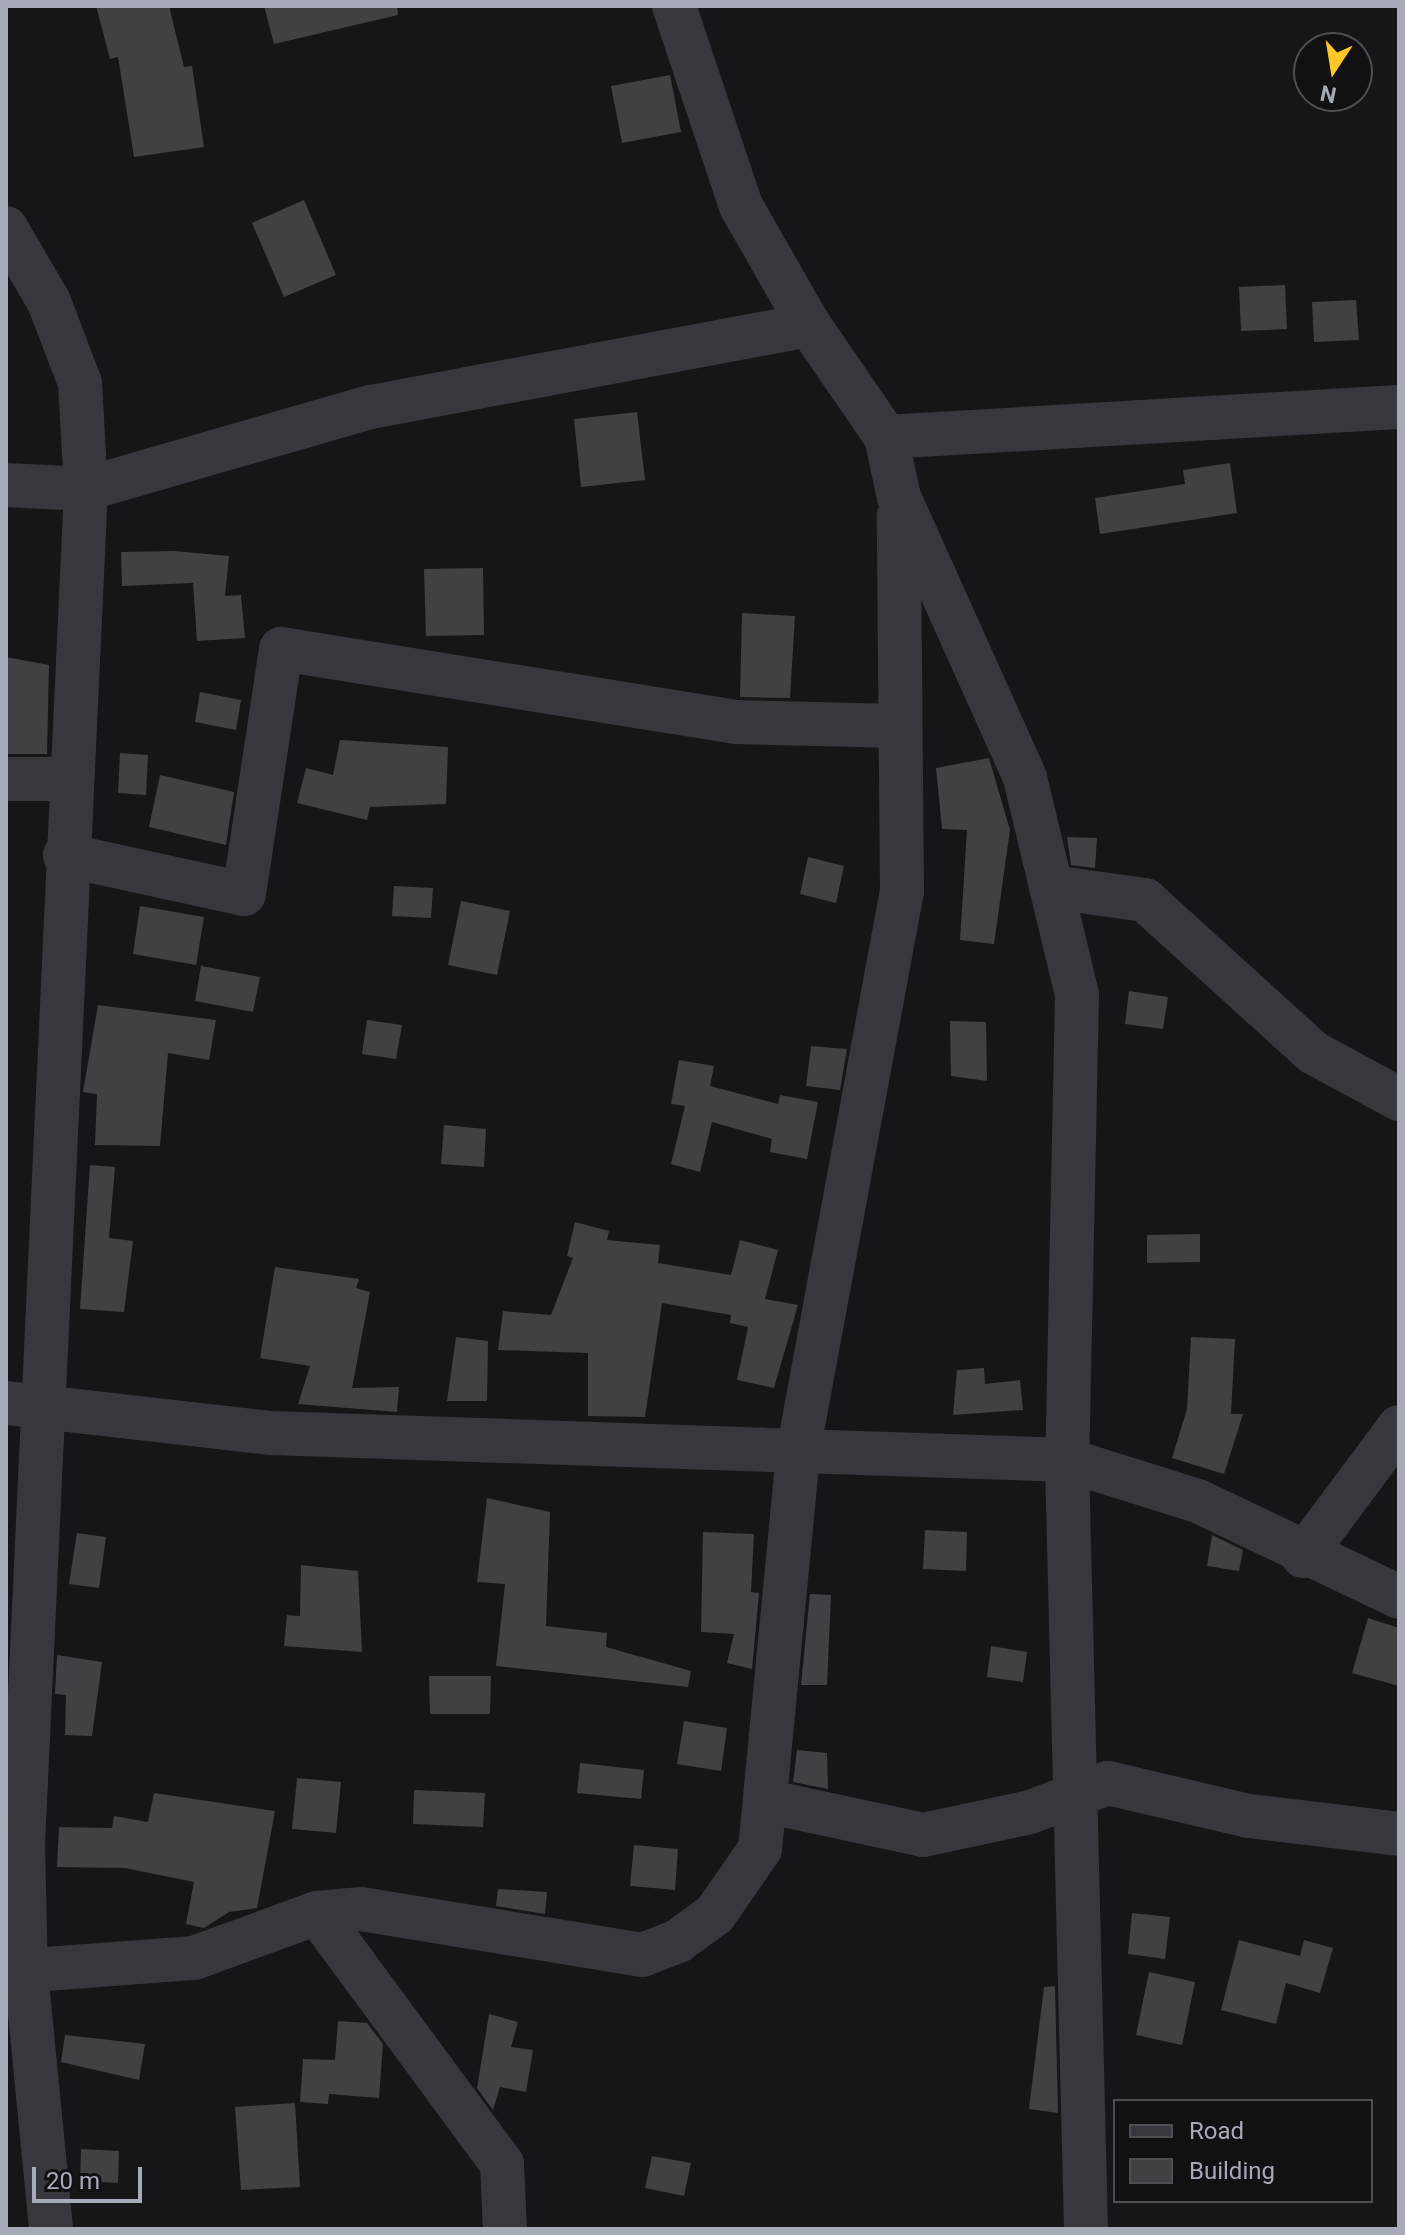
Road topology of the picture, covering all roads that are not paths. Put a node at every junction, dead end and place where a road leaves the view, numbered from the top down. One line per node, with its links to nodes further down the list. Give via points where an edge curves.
1 (674, 6): 3 (street, via 741,206)
2 (6, 228): 7 (street, via 49,302 80,383)
3 (809, 325): 5 (street); 7 (street, via 371,407)
4 (1399, 407): 5 (street)
5 (886, 437): 8 (street)
6 (6, 485): 7 (street)
7 (86, 489): 11 (street)
8 (899, 497): 9 (street); 13 (street, via 1025,778)
9 (900, 726): 12 (street, via 736,722 281,649 244,894); 17 (street, via 902,891)
10 (6, 779): 11 (street)
11 (70, 779): 12 (street)
12 (65, 855): 15 (street)
13 (1051, 887): 14 (street, via 1145,900 1314,1053); 18 (street, via 1077,995)
14 (1399, 1099)
15 (24, 1404): 17 (street, via 271,1433); 25 (street, via 23,1843)
16 (1399, 1427): 19 (street)
17 (798, 1452): 18 (street); 22 (street)
18 (1067, 1460): 19 (street, via 1198,1501); 21 (street)
19 (1303, 1556): 20 (street)
20 (1399, 1597)
21 (1074, 1794): 22 (street, via 954,1833 923,1835); 23 (street, via 1108,1783 1249,1816); 28 (street)
22 (765, 1801): 24 (street, via 760,1849 715,1914 678,1941 642,1955 361,1909)
23 (1399, 1834)
24 (317, 1913): 25 (street, via 194,1958); 27 (street, via 502,2164)
25 (16, 1972): 26 (street)
26 (51, 2229)
27 (505, 2229)
28 (1086, 2229)

